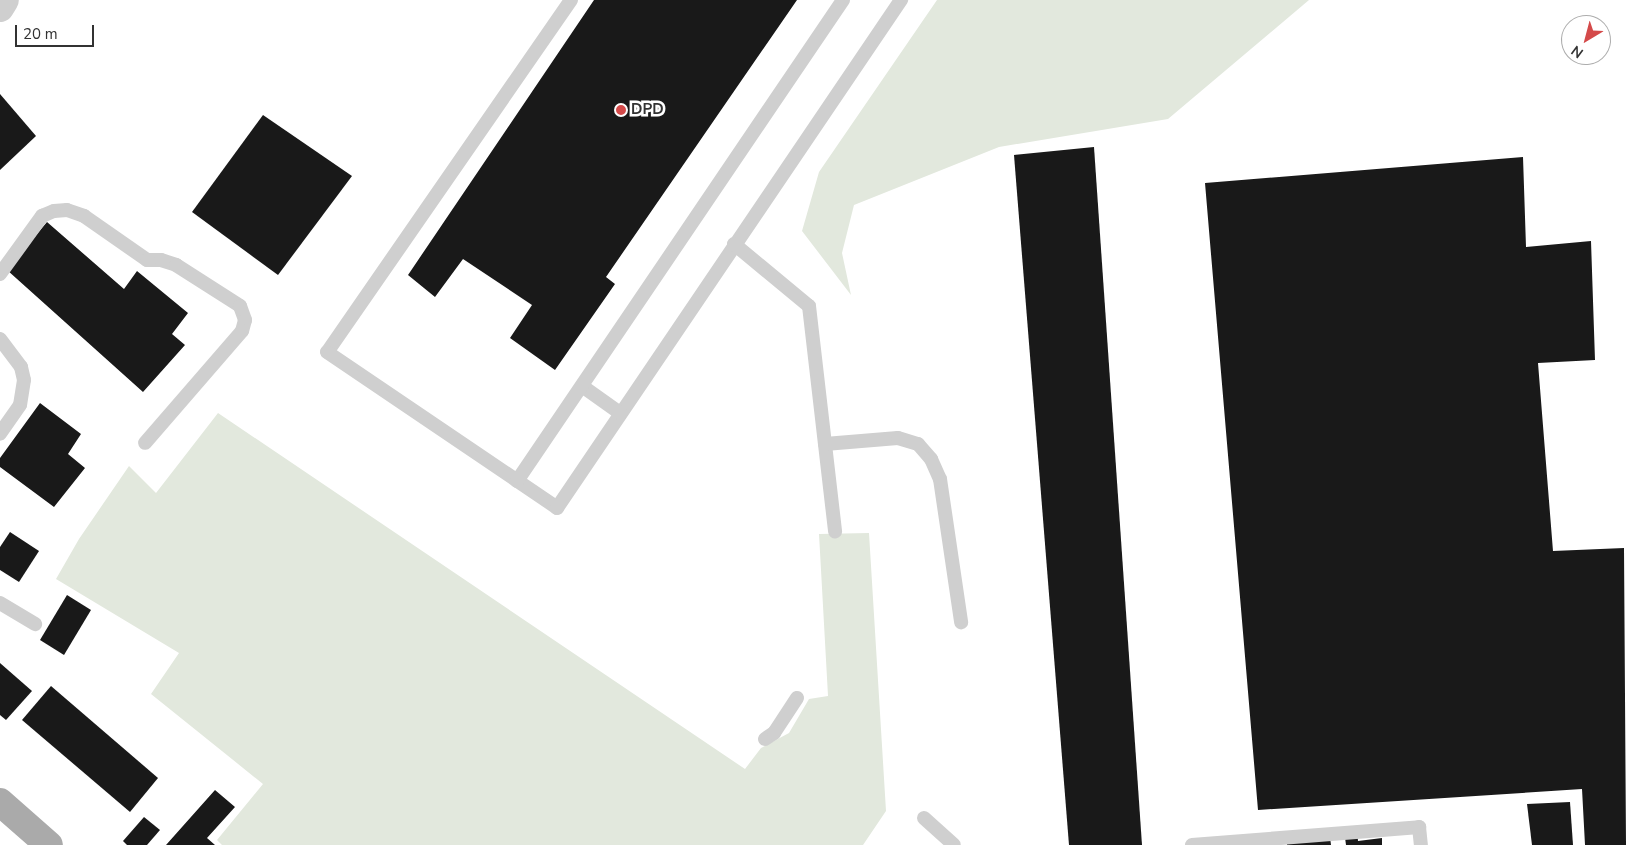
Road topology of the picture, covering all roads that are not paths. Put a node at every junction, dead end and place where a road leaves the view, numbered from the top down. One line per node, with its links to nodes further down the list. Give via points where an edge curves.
1 (5, 0): 5 (street)
2 (571, 0): 14 (lane, via 327,352)
3 (843, 0): 9 (lane)
4 (900, 0): 6 (lane)
5 (0, 8)
6 (734, 244): 10 (lane); 13 (lane, via 809,306)
7 (0, 274): 12 (lane, via 42,216 67,210 84,216 147,260 176,265 240,306 245,320 242,331)
8 (0, 339): 11 (lane, via 21,367 24,380 20,405)
9 (582, 386): 10 (lane); 14 (lane)
10 (620, 413): 14 (lane, via 557,508)
11 (0, 434)
12 (145, 444)
13 (825, 444): 15 (lane); 17 (lane, via 898,438 918,444 931,459 940,478)
14 (517, 481)
15 (835, 532)
16 (0, 603): 18 (lane)
17 (961, 622)
18 (35, 624)
19 (797, 698): 20 (lane, via 774,733)
20 (765, 739)
21 (0, 802): 23 (main road)
22 (924, 818): 24 (lane)
23 (50, 845)
24 (954, 845)
25 (1192, 845): 26 (lane, via 1419,827)
26 (1421, 845)

